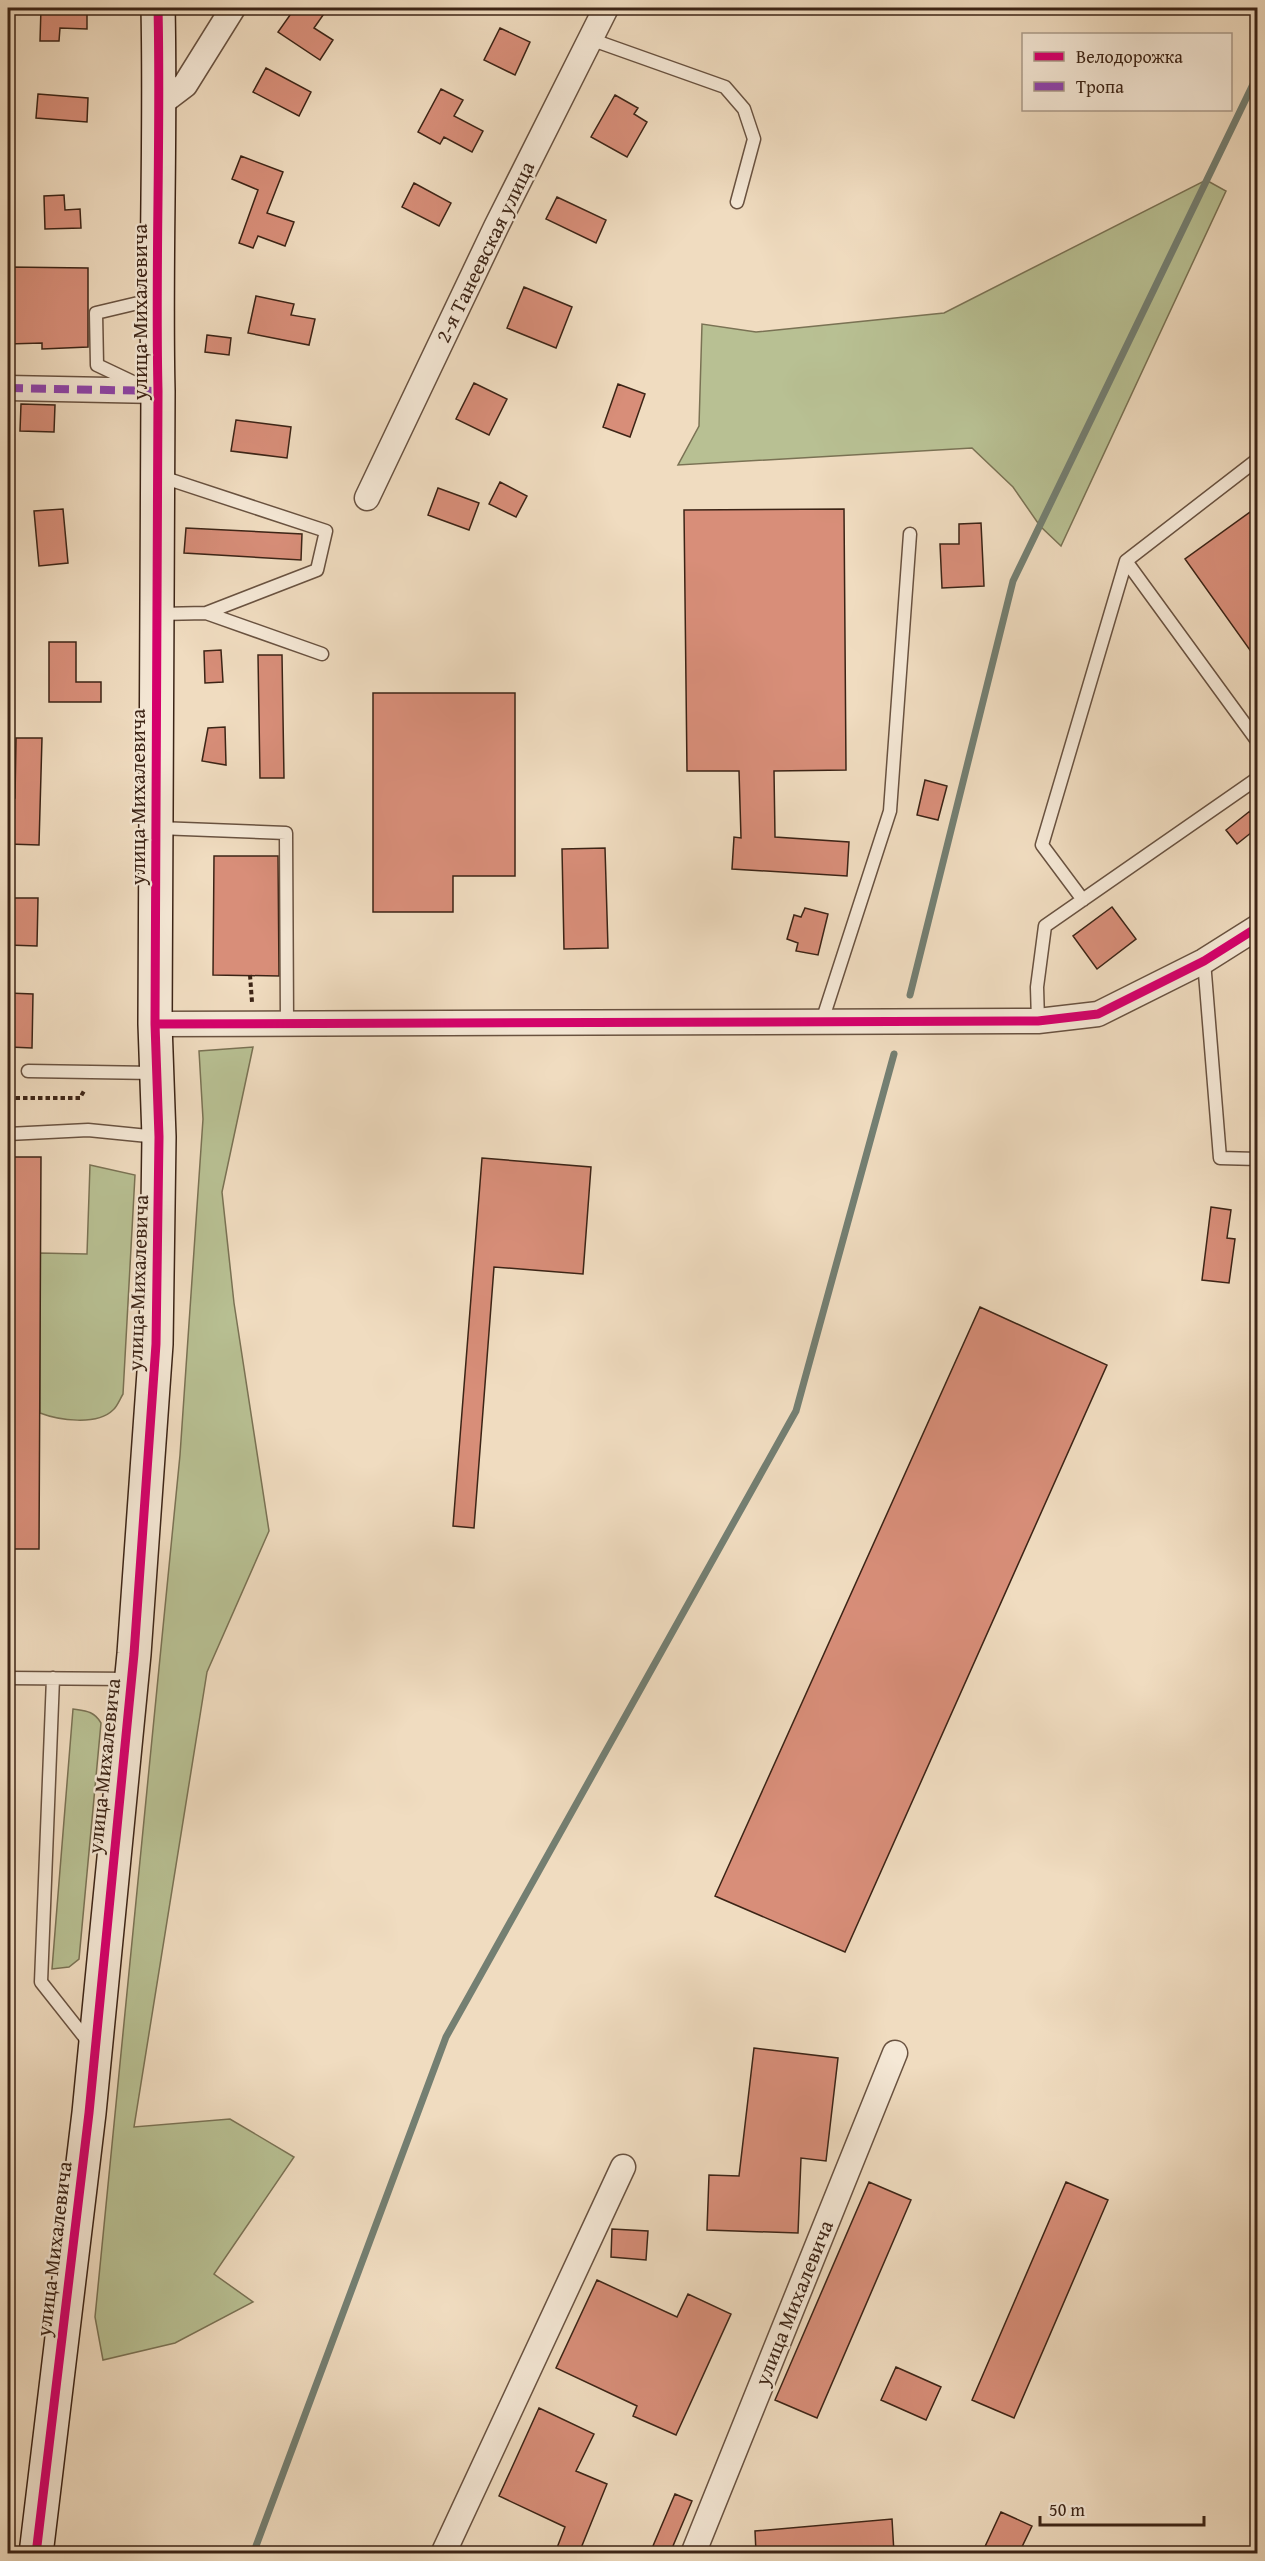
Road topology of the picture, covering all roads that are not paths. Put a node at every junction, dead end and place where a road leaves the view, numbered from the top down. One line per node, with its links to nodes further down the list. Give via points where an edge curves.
1 (158, 8): 5 (street, улица Михалевича)
2 (233, 8): 5 (street, via 185,85)
3 (606, 8): 4 (street, 2-я Танеевская улица)
4 (590, 39): 6 (lane, via 725,87 744,109 754,139); 12 (street, 2-я Танеевская улица, via 495,227)
5 (160, 104): 7 (street, улица Михалевича)
6 (737, 202)
7 (155, 299): 9 (street, улица Михалевича); 9 (lane, via 96,313 97,365)
8 (8, 388): 9 (street)
9 (158, 391): 11 (street, улица Михалевича)
10 (1257, 459): 14 (lane)
11 (158, 476): 15 (lane, via 326,531 317,570); 16 (street, улица Михалевича)
12 (367, 498)
13 (910, 534): 24 (lane, via 890,811)
14 (1126, 561): 18 (lane); 21 (lane, via 1042,845)
15 (206, 613): 16 (lane); 17 (lane)
16 (158, 614): 20 (street, улица Михалевича)
17 (322, 654)
18 (1257, 742)
19 (1257, 778): 21 (lane)
20 (156, 828): 26 (lane, via 286,833); 27 (street, улица Михалевича)
21 (1083, 900): 25 (lane, via 1045,926 1037,987)
22 (1257, 927): 23 (street)
23 (1204, 961): 25 (street, via 1098,1014); 32 (lane, via 1220,1158)
24 (822, 1021): 25 (street); 26 (street)
25 (1038, 1021)
26 (287, 1022): 27 (street)
27 (156, 1024): 29 (street, улица Михалевича)
28 (28, 1071): 29 (lane)
29 (158, 1073): 31 (street, улица Михалевича)
30 (8, 1134): 31 (lane, via 88,1130)
31 (159, 1137): 35 (street, улица Михалевича, via 156,1344)
32 (1257, 1159)
33 (8, 1678): 34 (lane)
34 (53, 1678): 35 (lane); 36 (lane, via 40,1982)
35 (131, 1679): 36 (street, улица Михалевича)
36 (94, 2049): 39 (street, улица Михалевича)
37 (895, 2053): 41 (street, улица Михалевича)
38 (623, 2167): 40 (street)
39 (36, 2553)
40 (443, 2553)
41 (693, 2553)

